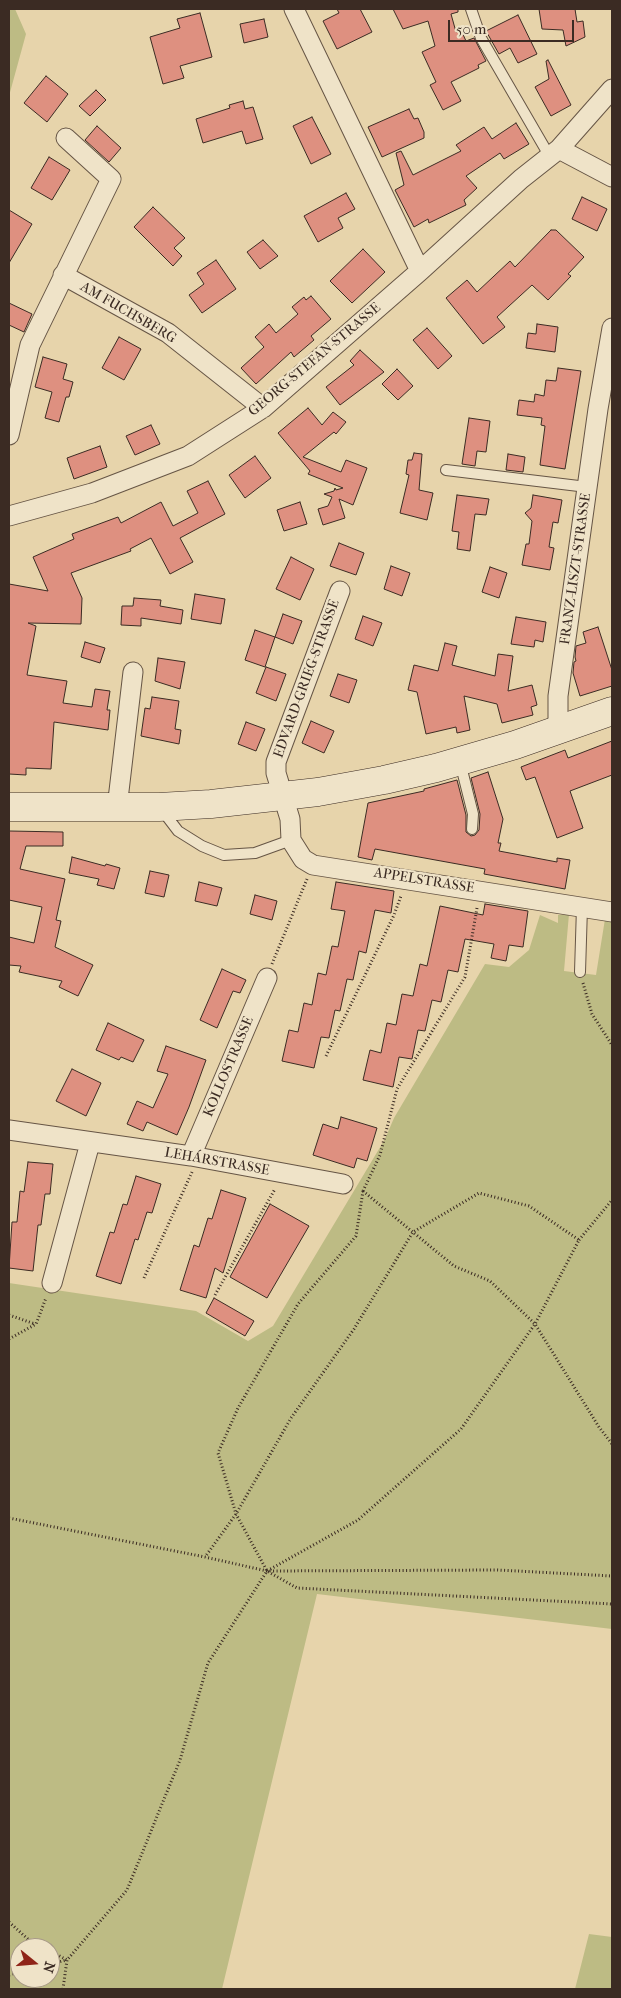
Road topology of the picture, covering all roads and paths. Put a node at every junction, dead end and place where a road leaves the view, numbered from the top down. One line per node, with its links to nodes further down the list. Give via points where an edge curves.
1 (294, 9): 7 (street)
2 (471, 9): 5 (lane, via 481,38)
3 (612, 89): 5 (street, GEORG-STEFAN-STRASSE)
4 (66, 138): 8 (street, AM FUCHSBERG, via 111,179)
5 (554, 153): 6 (street); 7 (street, GEORG-STEFAN-STRASSE)
6 (612, 177)
7 (420, 271): 10 (street, GEORG-STEFAN-STRASSE)
8 (63, 275): 10 (street, AM FUCHSBERG, via 168,333); 12 (street, AM FUCHSBERG, via 30,345)
9 (612, 328): 11 (street, FRANZ-LISZT-STRASSE)
10 (263, 408): 15 (street, GEORG-STEFAN-STRASSE, via 188,456 92,493)
11 (605, 410): 14 (street, FRANZ-LISZT-STRASSE)
12 (9, 436)
13 (446, 470): 14 (lane)
14 (587, 487): 19 (street, FRANZ-LISZT-STRASSE, via 558,696)
15 (9, 516)
16 (340, 591): 21 (street, EDVARD-GRIEG-STRASSE, via 276,762)
17 (134, 672): 24 (street)
18 (612, 711): 19 (main road)
19 (558, 730): 20 (main road)
20 (460, 761): 21 (main road, via 384,780); 25 (lane, via 472,814)
21 (282, 797): 23 (main road); 26 (street, via 290,819)
22 (9, 807): 24 (main road)
23 (160, 807): 24 (main road); 26 (lane, via 178,832 224,855 255,853)
24 (117, 808)
25 (472, 829)
26 (290, 840): 27 (street, via 303,859)
27 (313, 865): 28 (street, APPELSTRASSE); 33 (path)
28 (407, 879): 29 (street, APPELSTRASSE); 35 (path, via 394,915)
29 (480, 890): 30 (street, APPELSTRASSE); 41 (path, via 465,977 397,1088 380,1155)
30 (582, 907): 31 (street, APPELSTRASSE); 32 (lane)
31 (612, 912)
32 (580, 972): 34 (path, via 592,1014)
33 (267, 978): 38 (street, KOLLOSTRASSE)
34 (612, 1045)
35 (326, 1056)
36 (9, 1130): 37 (street, LEHÁRSTRASSE)
37 (90, 1143): 38 (street, LEHÁRSTRASSE); 46 (street)
38 (195, 1157): 39 (street, LEHÁRSTRASSE); 45 (path)
39 (284, 1174): 40 (street, LEHÁRSTRASSE); 47 (path)
40 (344, 1184): 41 (path)
41 (363, 1191): 43 (path); 53 (path, via 356,1236 298,1304 243,1400 218,1453)
42 (612, 1200): 44 (path)
43 (414, 1232): 44 (path, via 480,1194 529,1206); 50 (path, via 454,1266 490,1281); 53 (path, via 354,1329 291,1418)
44 (579, 1240): 50 (path)
45 (144, 1278)
46 (52, 1283): 49 (path)
47 (215, 1295)
48 (9, 1315): 49 (path)
49 (36, 1324): 51 (path)
50 (536, 1324): 52 (path); 56 (path, via 461,1429 358,1520)
51 (9, 1339)
52 (612, 1444)
53 (236, 1514): 55 (path); 56 (path)
54 (9, 1518): 55 (path)
55 (205, 1557): 56 (path)
56 (267, 1571): 57 (path, via 498,1570); 58 (path, via 296,1588); 62 (path, via 208,1663 180,1760 127,1890)
57 (612, 1576)
58 (612, 1604)
59 (9, 1922): 60 (path)
60 (27, 1938)
61 (60, 1956): 62 (path)
62 (68, 1960): 63 (path); 64 (path)
63 (60, 1962)
64 (63, 1989)

